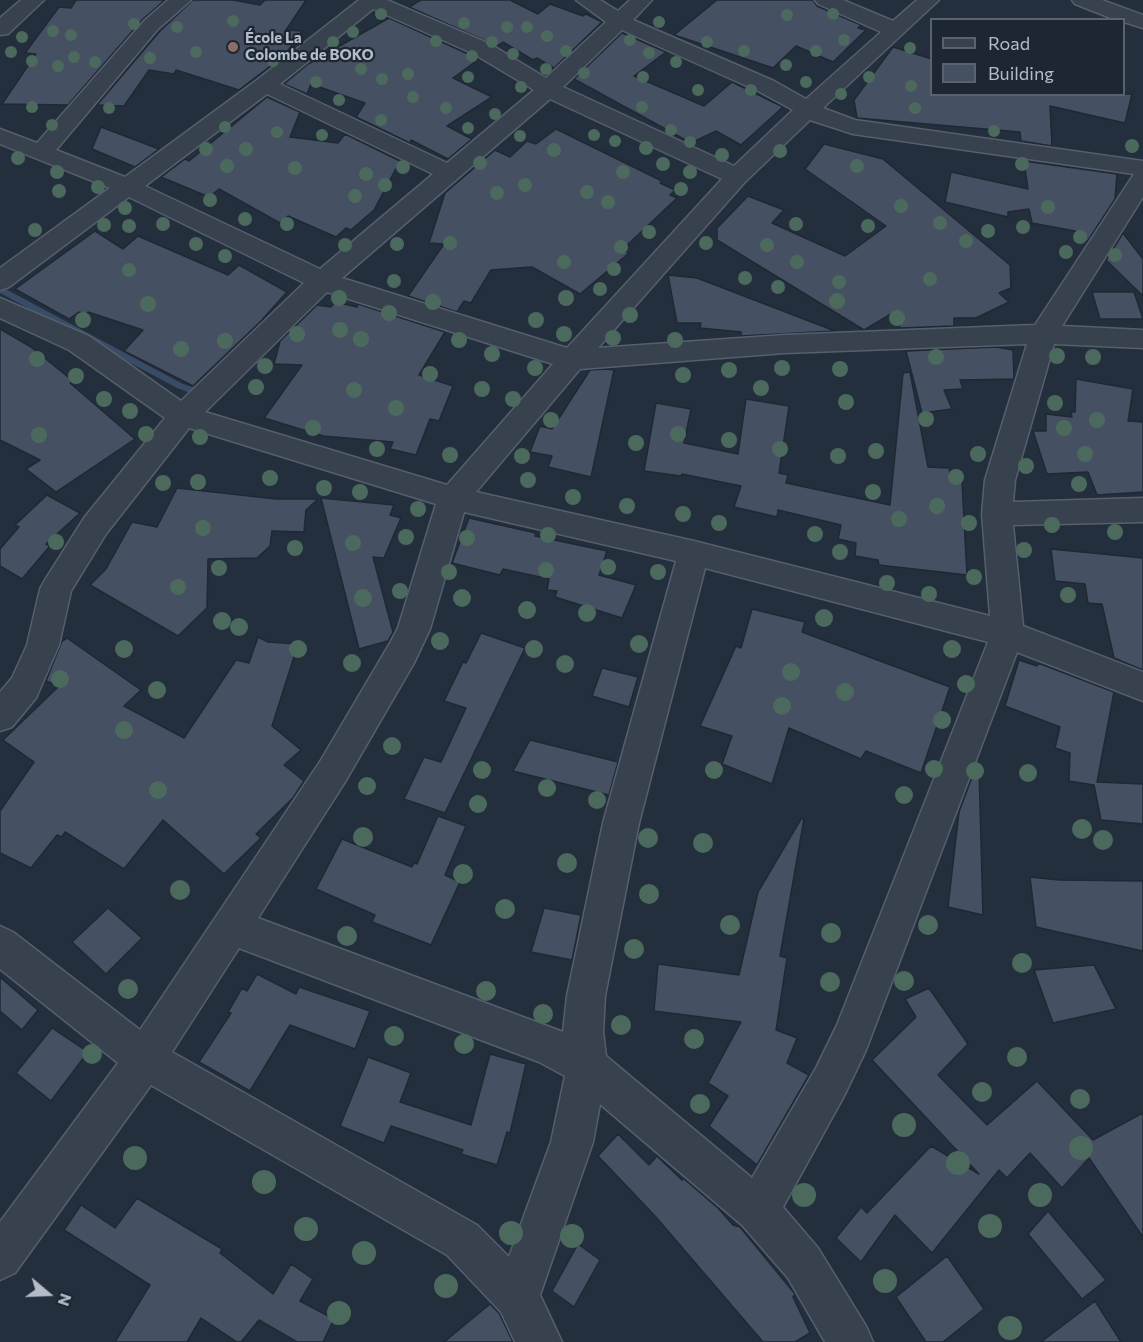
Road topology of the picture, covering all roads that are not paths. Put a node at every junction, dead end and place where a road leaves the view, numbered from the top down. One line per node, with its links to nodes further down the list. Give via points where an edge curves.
1 (34, 0): 11 (street)
2 (181, 0): 17 (street, via 151,26)
3 (371, 0): 13 (street); 14 (street, via 482,49)
4 (586, 0): 9 (street)
5 (642, 0): 9 (street)
6 (825, 0): 12 (street)
7 (929, 0): 12 (street)
8 (1082, 0): 10 (street)
9 (619, 21): 14 (street); 15 (street)
10 (1143, 22)
11 (0, 29)
12 (896, 30): 15 (street)
13 (265, 85): 19 (street); 22 (street)
14 (548, 89): 19 (street); 20 (street)
15 (809, 108): 18 (street, via 826,119 853,127); 20 (street)
16 (0, 136): 17 (street)
17 (42, 152): 22 (street)
18 (1143, 168)
19 (449, 173): 24 (street)
20 (737, 177): 28 (street)
21 (1143, 178): 26 (street)
22 (126, 186): 23 (street); 24 (street)
23 (0, 281)
24 (322, 281): 28 (street); 29 (street)
25 (0, 307): 29 (street, via 79,343)
26 (1043, 334): 27 (street); 28 (street, via 784,344); 32 (street, via 1000,480)
27 (1143, 339)
28 (572, 360): 30 (street)
29 (183, 416): 30 (street); 36 (street, via 95,526 56,589 43,645 24,688)
30 (453, 498): 33 (street); 37 (street, via 414,629 402,653 333,771)
31 (1143, 510): 32 (street)
32 (997, 514): 34 (street)
33 (694, 552): 34 (street); 40 (street, via 621,823 586,996 583,1032)
34 (1008, 634): 35 (street); 41 (street, via 852,1036)
35 (1143, 687)
36 (0, 716)
37 (230, 926): 39 (street); 40 (street, via 550,1046)
38 (0, 945): 39 (street)
39 (145, 1059): 42 (street); 43 (street, via 462,1240)
40 (587, 1066): 41 (street); 43 (street, via 572,1142)
41 (757, 1210): 45 (street, via 803,1263)
42 (0, 1258)
43 (517, 1296): 44 (street)
44 (539, 1342)
45 (850, 1342)

